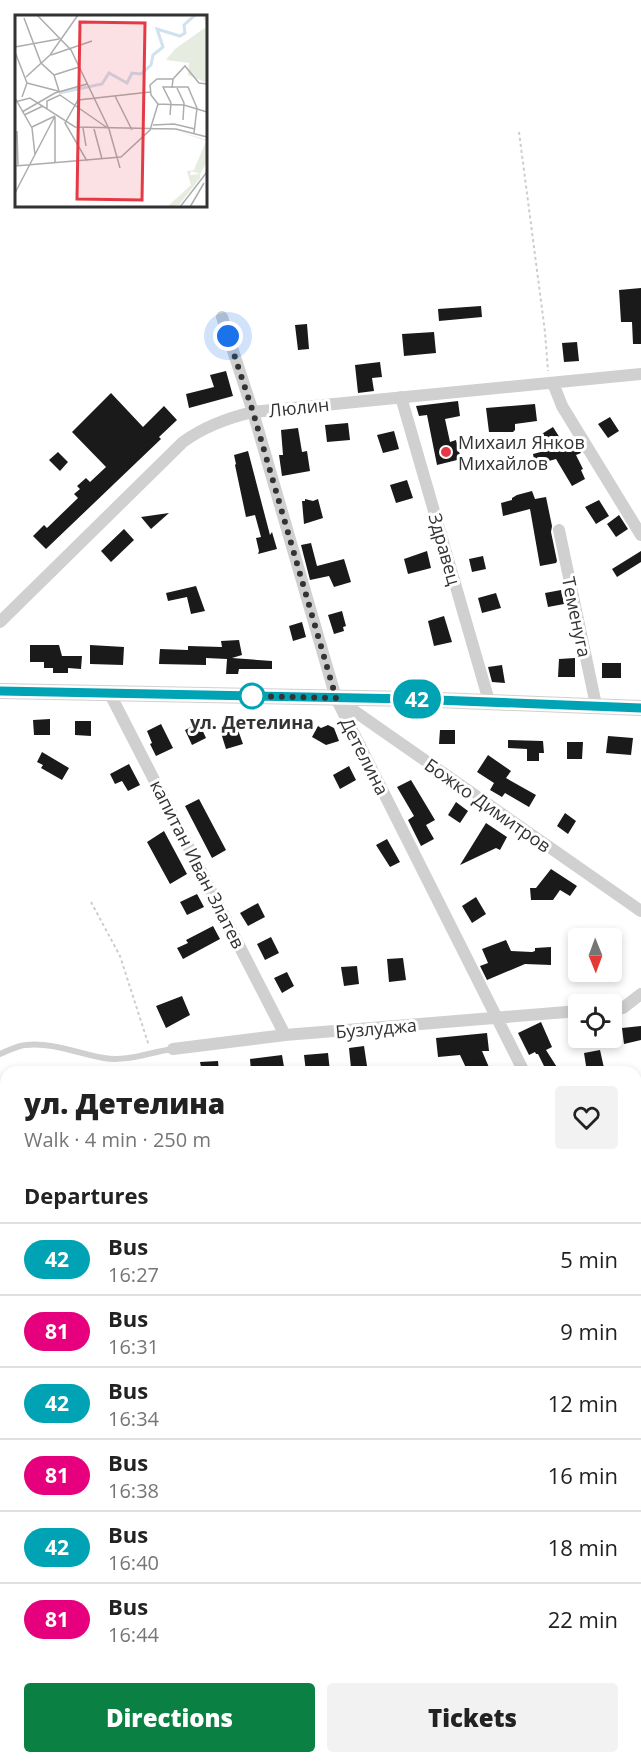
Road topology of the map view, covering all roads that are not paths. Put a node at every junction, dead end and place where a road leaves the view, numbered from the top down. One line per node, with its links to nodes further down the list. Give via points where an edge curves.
1 (222, 317): 5 (street, Детелина)
2 (641, 374): 3 (street, Люлин)
3 (551, 383): 4 (street, Люлин); 7 (street)
4 (400, 397): 5 (street, Люлин); 12 (street, Здравец)
5 (253, 412): 8 (street, Люлин, via 214,423 183,442); 11 (street, Детелина)
6 (559, 530): 13 (street, Теменуга)
7 (641, 535)
8 (0, 622)
9 (0, 691): 10 (street)
10 (110, 694): 11 (street); 20 (street, капитан Иван Златев)
11 (336, 698): 12 (street); 15 (street, Божко Димитров); 19 (street, Детелина)
12 (489, 701): 13 (street)
13 (596, 705): 14 (street)
14 (641, 708)
15 (641, 911)
16 (641, 994): 17 (street)
17 (622, 1008)
18 (568, 1012): 19 (street, Бузлуджа)
19 (495, 1018): 20 (street, Бузлуджа); 23 (street, Детелина)
20 (285, 1035): 21 (street, Бузлуджа)
21 (173, 1049): 22 (lane, via 130,1058 104,1058 26,1044)
22 (0, 1054)
23 (521, 1066)

